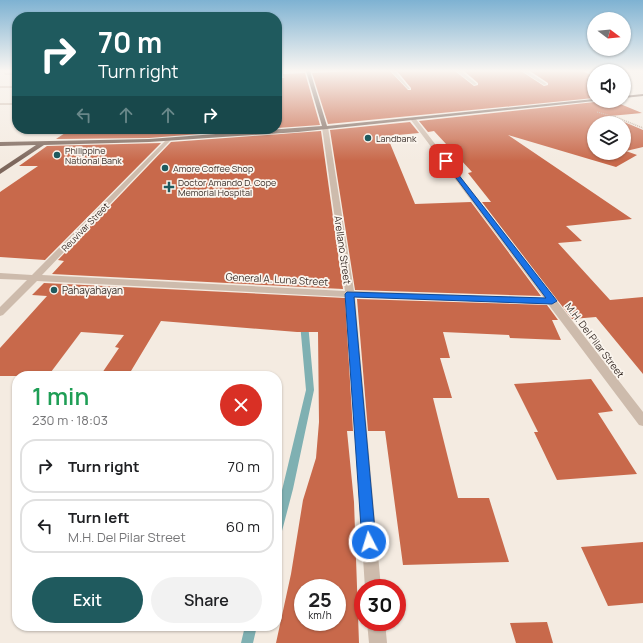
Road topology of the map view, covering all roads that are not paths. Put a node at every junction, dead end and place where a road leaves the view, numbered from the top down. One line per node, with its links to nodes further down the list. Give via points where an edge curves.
1 (317, 101): 6 (main road)
2 (583, 101): 5 (main road)
3 (0, 104): 4 (street)
4 (12, 104)
5 (413, 119): 6 (main road); 16 (street, M.H. Del Pilar Street)
6 (325, 127): 7 (main road); 15 (street, Arellano Street)
7 (282, 130)
8 (249, 134): 9 (main road)
9 (168, 140): 11 (main road); 14 (street, Reuvivar Street)
10 (0, 144): 11 (main road)
11 (42, 144): 12 (main road)
12 (0, 172)
13 (0, 276): 14 (street, General A. Luna Street)
14 (35, 278): 15 (street, General A. Luna Street); 17 (street, Reuvivar Street)
15 (350, 294): 16 (street, General A. Luna Street); 19 (street, Arellano Street)
16 (552, 301): 18 (street, M.H. Del Pilar Street)
17 (0, 313)
18 (643, 421)
19 (372, 579)
20 (377, 631): 21 (street)
21 (378, 643)

